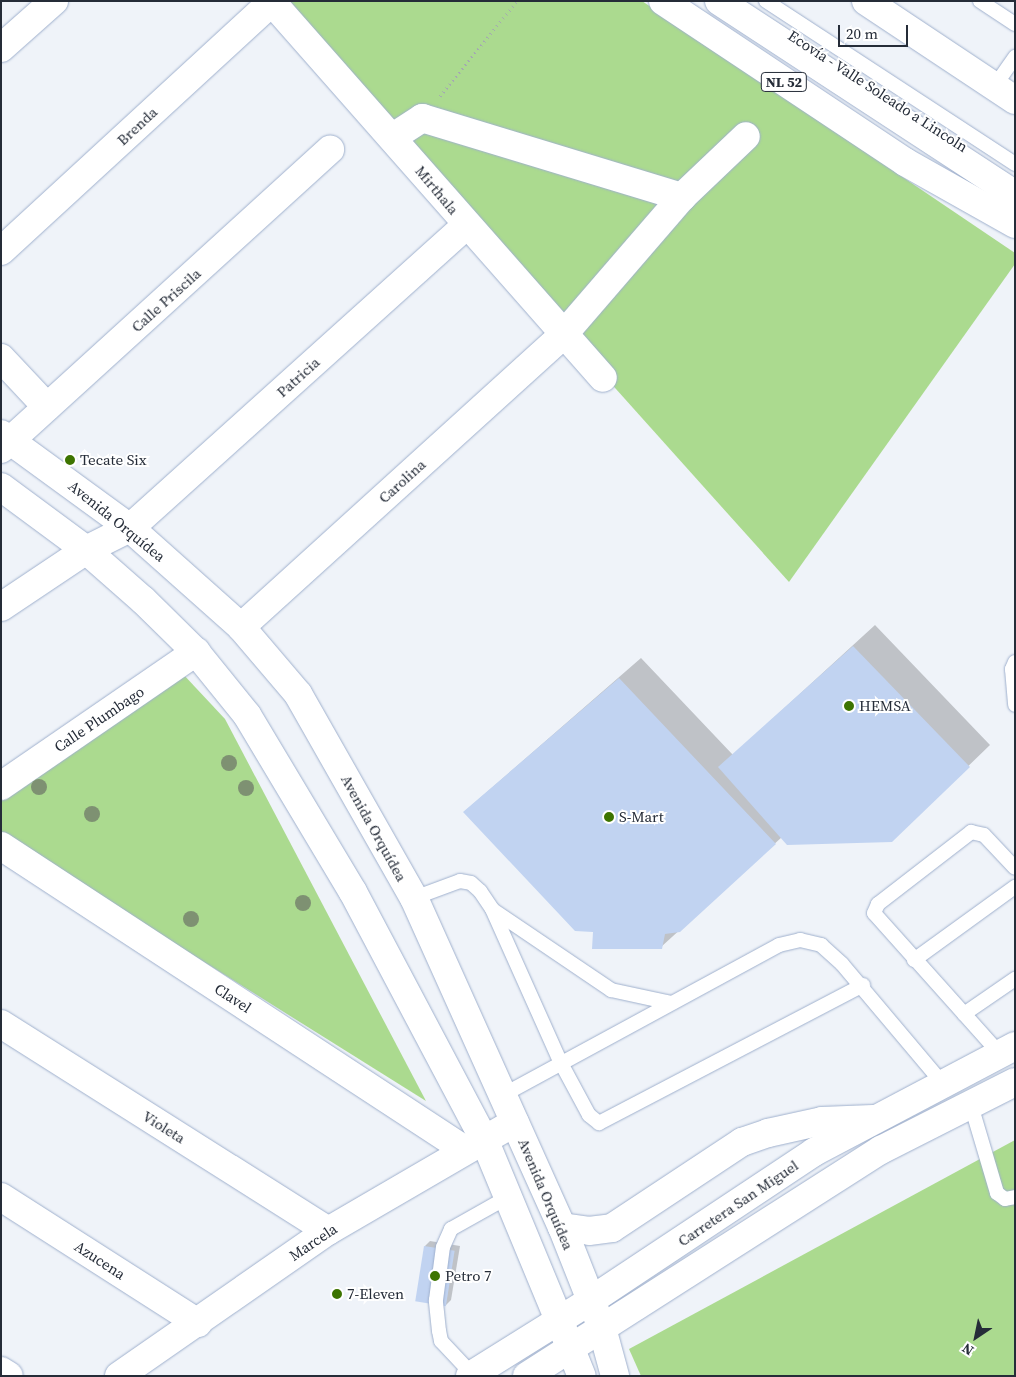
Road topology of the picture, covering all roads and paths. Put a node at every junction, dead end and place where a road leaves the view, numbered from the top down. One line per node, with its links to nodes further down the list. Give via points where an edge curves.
1 (54, 1): 12 (street)
2 (272, 1): 17 (street, Mirthala); 26 (street, Brenda)
3 (517, 1): 15 (path)
4 (663, 1): 24 (street, NL 52, via 905,162)
5 (688, 1): 23 (street, via 910,147)
6 (719, 1): 21 (street)
7 (740, 1): 20 (lane, Ecovía - Valle Soleado a Lincoln)
8 (766, 1): 19 (lane)
9 (866, 1): 14 (street)
10 (980, 1): 11 (lane)
11 (1015, 24)
12 (1, 48)
13 (1015, 57): 14 (lane)
14 (1004, 94)
15 (422, 118): 17 (street); 22 (street)
16 (746, 136): 22 (street, Carolina)
17 (393, 137): 25 (street, Mirthala)
18 (330, 150): 30 (street, Calle Priscila)
19 (1015, 164)
20 (1015, 181)
21 (1015, 195)
22 (682, 198): 27 (street, Carolina)
23 (1015, 210)
24 (1015, 224)
25 (466, 225): 27 (street, Mirthala); 33 (street, Patricia)
26 (1, 251)
27 (563, 335): 29 (street, Mirthala); 36 (street, Carolina)
28 (1, 358): 30 (street)
29 (603, 378)
30 (47, 407): 31 (street, Calle Priscila)
31 (5, 441): 33 (street, Avenida Orquídea)
32 (1, 487): 34 (street)
33 (130, 528): 34 (street, Patricia); 36 (street, Avenida Orquídea)
34 (86, 550): 35 (street, Patricia); 37 (street)
35 (1, 607)
36 (241, 627): 44 (street, Avenida Orquídea, via 298,694)
37 (196, 652): 40 (street, Calle Plumbago); 60 (street, via 247,715 353,892)
38 (1015, 662): 39 (lane, via 1012,669)
39 (1015, 705)
40 (1, 786)
41 (1, 846): 60 (street, Clavel)
42 (1015, 868): 46 (lane, via 984,835 972,832 878,904 874,913 879,921)
43 (1015, 887): 46 (lane)
44 (414, 898): 45 (lane, via 460,881 471,883); 56 (street, Avenida Orquídea)
45 (492, 909): 49 (lane, via 611,990); 53 (lane)
46 (914, 960): 50 (lane)
47 (1015, 979): 50 (lane)
48 (862, 985): 49 (lane, via 822,946 800,940 779,946); 53 (lane, via 607,1121 599,1123 589,1115); 55 (lane)
49 (672, 1003): 53 (lane)
50 (964, 1014): 52 (lane)
51 (1, 1024): 65 (street, Violeta)
52 (1007, 1050): 55 (street, Carretera San Miguel)
53 (561, 1064): 56 (lane)
54 (1015, 1082): 57 (street, Carretera San Miguel)
55 (942, 1084): 58 (street, Carretera San Miguel)
56 (503, 1094): 59 (street, Avenida Orquídea)
57 (971, 1105): 63 (lane, via 997,1193 1005,1199); 69 (street, Carretera San Miguel, via 882,1150)
58 (882, 1119): 64 (street, via 822,1121 768,1133 742,1142 612,1228 589,1232); 66 (street, Carretera San Miguel, via 814,1152)
59 (515, 1122): 60 (street, Marcela); 64 (street, Avenida Orquídea)
60 (475, 1144): 61 (street); 65 (street, Marcela)
61 (508, 1196): 67 (street); 72 (lane, via 458,1223 442,1247 436,1300 441,1342)
62 (1, 1197): 68 (street, Azucena)
63 (1015, 1197)
64 (562, 1227): 66 (street, Avenida Orquídea)
65 (328, 1231): 68 (street, Marcela)
66 (590, 1301): 67 (street, Carretera San Miguel); 69 (street, Avenida Orquídea)
67 (557, 1319): 70 (street); 72 (street, Carretera San Miguel)
68 (198, 1323): 74 (street, Marcela)
69 (602, 1328): 70 (street, Carretera San Miguel); 77 (street, Avenida Orquídea)
70 (570, 1348): 75 (street, Carretera San Miguel); 76 (street)
71 (1, 1371): 73 (street)
72 (471, 1375)
73 (9, 1376)
74 (119, 1376)
75 (527, 1376)
76 (582, 1376)
77 (615, 1376)

